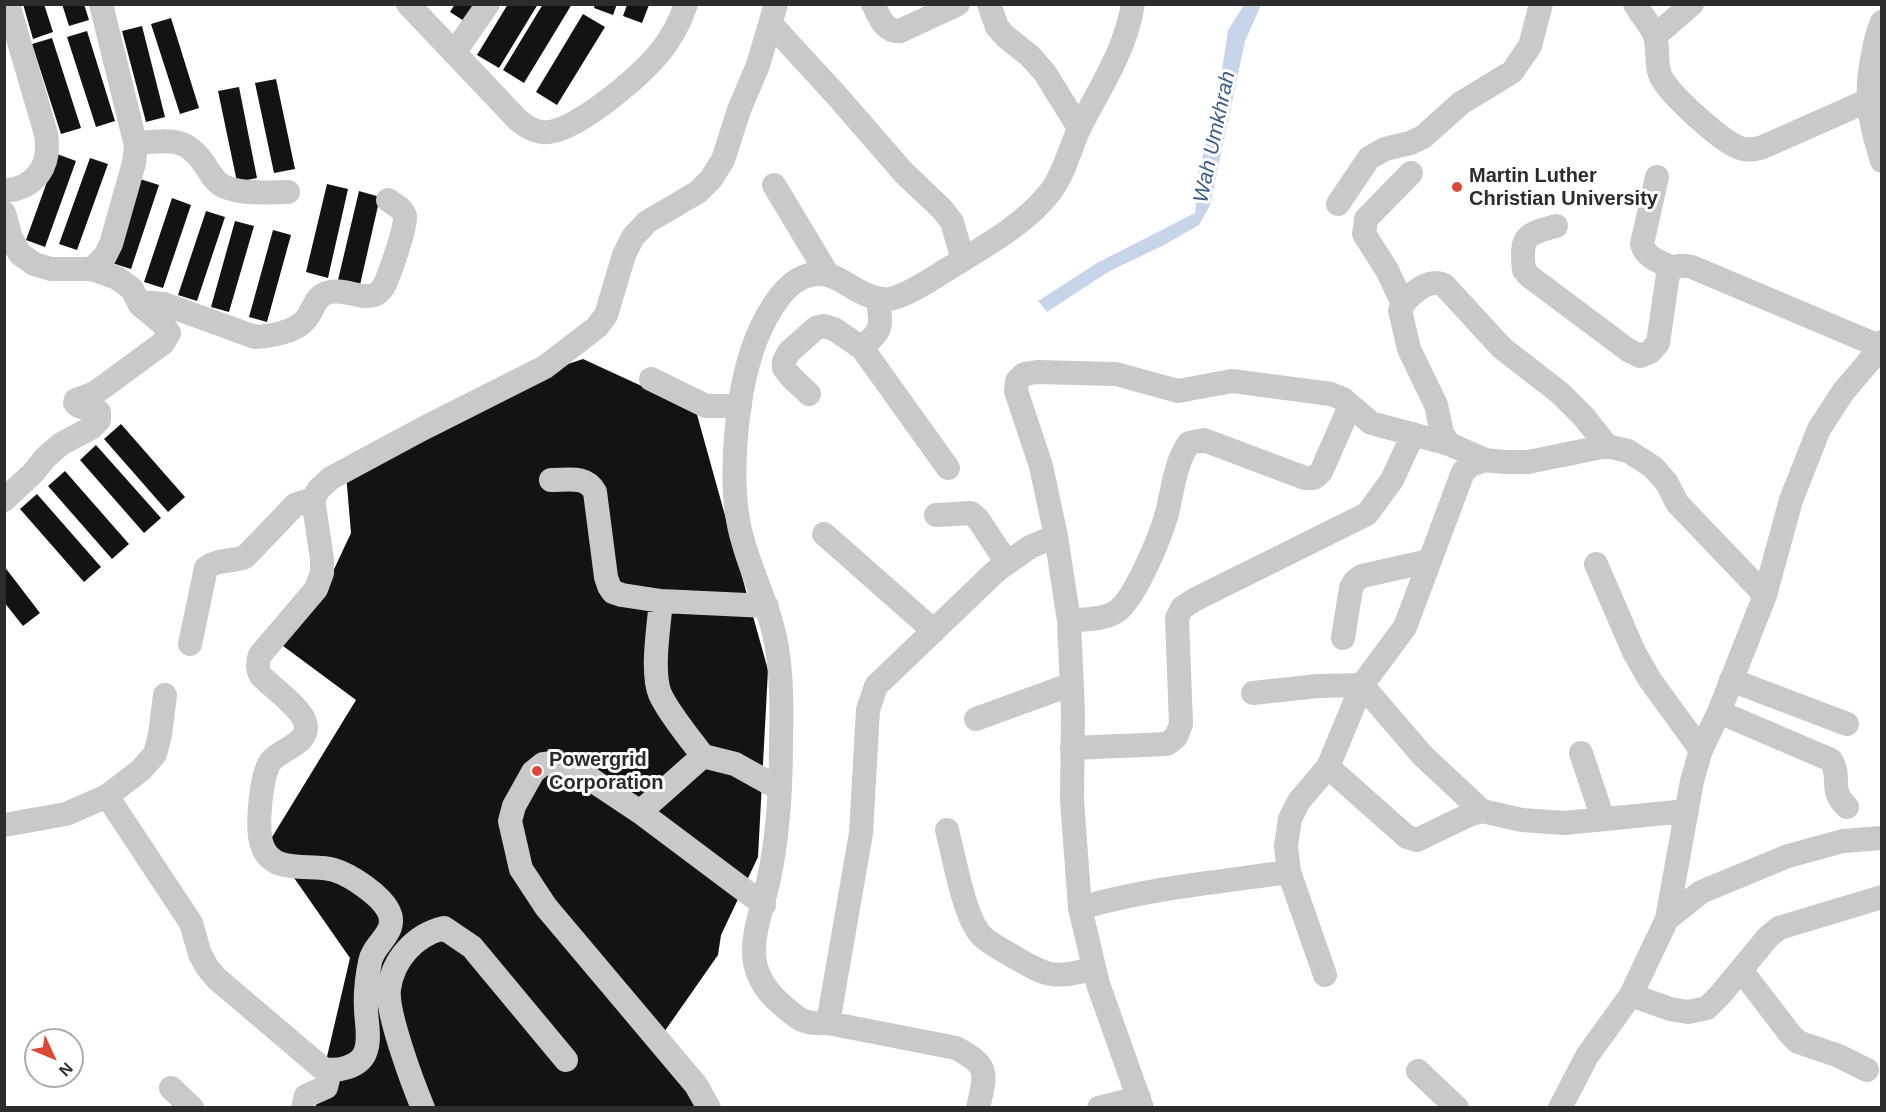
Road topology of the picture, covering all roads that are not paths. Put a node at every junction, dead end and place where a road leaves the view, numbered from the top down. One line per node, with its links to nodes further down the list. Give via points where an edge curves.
1 (8, 4): 24 (street, via 48,147 46,162 37,176 24,187)
2 (101, 4): 19 (street)
3 (408, 4): 16 (street)
4 (488, 4): 16 (street)
5 (687, 4): 16 (street, via 657,56 635,78 585,117 552,132 534,130 518,120)
6 (873, 4): 7 (street, via 892,32)
7 (958, 4)
8 (989, 4): 18 (street, via 998,27 1045,73)
9 (1133, 4): 18 (street, via 1123,44)
10 (1541, 4): 27 (street, via 1530,46 1512,72 1461,103 1423,137 1369,158)
11 (1635, 4): 15 (street)
12 (1692, 4): 15 (street)
13 (774, 14): 30 (street, via 838,97 952,222); 49 (street, via 723,160 698,192 647,222 633,237 606,315 597,327 545,367 331,478)
14 (1881, 22): 17 (street, via 1875,40)
15 (1654, 36): 17 (street, via 1665,84 1697,117 1738,148 1763,147)
16 (454, 53)
17 (1869, 99): 20 (street)
18 (1078, 128): 30 (street, via 1051,191 1001,236)
19 (136, 143): 25 (street, via 181,142 198,154 222,185 253,192); 32 (street, via 111,244)
20 (1881, 161)
21 (1411, 173): 36 (street, via 1366,219 1364,226 1364,234)
22 (1657, 177): 31 (street, via 1643,251)
23 (774, 185): 33 (street)
24 (4, 191)
25 (288, 192)
26 (388, 200): 35 (street, via 402,211 405,222 384,286 374,295 335,291 324,294 307,318 292,329 255,337 164,304)
27 (1338, 204)
28 (4, 213): 32 (street, via 20,254 34,264 51,269)
29 (1556, 226): 31 (street, via 1527,236 1524,270 1640,356 1658,344 1668,274)
30 (963, 260): 34 (street, via 913,291)
31 (1673, 268): 37 (street, via 1692,267)
32 (92, 269): 35 (street, via 125,282)
33 (828, 275): 34 (street); 41 (street, via 811,274 797,279 774,305 752,351)
34 (878, 299): 38 (street, via 880,326)
35 (139, 302): 50 (street, via 167,329 168,338 95,393 76,400 80,407 99,412 99,420 46,457)
36 (1403, 304): 44 (street, via 1400,310 1409,349 1436,405 1442,433); 45 (street, via 1429,283 1444,285 1502,348 1560,393)
37 (1880, 344): 57 (street, via 1819,429 1791,500)
38 (862, 348): 40 (street, via 824,326 816,328 789,351 784,368); 47 (street)
39 (651, 379): 41 (street, via 706,406)
40 (809, 394)
41 (740, 406): 59 (street, via 733,474 735,507 742,541)
42 (1350, 406): 43 (street, via 1371,423); 53 (street, via 1331,394 1253,382 1215,383 1178,391 1116,374 1024,374 1017,381 1016,391 1041,466); 60 (street, via 1314,478 1204,441 1189,443 1180,455 1166,516 1126,605 1104,617)
43 (1413, 434): 44 (street); 72 (street, via 1392,480 1367,514 1182,608 1177,618 1181,724 1176,737 1167,744)
44 (1449, 444): 46 (street)
45 (1607, 446): 46 (street, via 1528,462); 57 (street, via 1628,452 1653,467 1677,503)
46 (1485, 460): 54 (street, via 1463,472)
47 (948, 468)
48 (551, 480): 58 (street, via 583,480 592,486 606,577 614,592)
49 (313, 499): 63 (street, via 295,506 245,556 206,568); 99 (street, via 322,573 316,589 257,662 261,676 300,714 306,731 296,744 270,762 264,777 262,844 275,861 286,866 334,870 360,883 382,902 391,916 388,933 370,963 365,1052 360,1060)
50 (4, 500)
51 (936, 515): 55 (street, via 971,513)
52 (824, 534): 61 (street)
53 (1056, 536): 55 (street); 60 (street)
54 (1429, 561): 62 (street, via 1362,576 1355,581); 66 (street, via 1405,627)
55 (1007, 563): 61 (street)
56 (1596, 564): 73 (street, via 1634,652)
57 (1765, 595): 64 (street)
58 (661, 601): 59 (street); 75 (street, via 657,683 667,705)
59 (767, 606): 77 (street, via 782,697)
60 (1069, 621): 65 (street)
61 (934, 632): 96 (street, via 876,686 868,710 861,833)
62 (1343, 638)
63 (190, 644)
64 (1731, 680): 69 (street); 71 (street)
65 (1072, 684): 70 (street); 72 (street)
66 (1362, 685): 67 (street); 76 (street); 80 (street, via 1423,756)
67 (1253, 693)
68 (165, 695): 78 (street, via 155,754)
69 (1719, 712): 73 (street); 79 (street, via 1831,760 1836,767 1837,796)
70 (976, 719)
71 (1847, 724)
72 (1072, 748): 90 (street)
73 (1701, 750): 81 (street)
74 (1581, 753): 83 (street)
75 (703, 756): 77 (street, via 735,764); 82 (street)
76 (1328, 767): 80 (street, via 1412,839 1424,838); 87 (street, via 1299,801 1290,819 1286,846)
77 (780, 789): 89 (street, via 775,851)
78 (107, 796): 84 (street, via 66,814); 99 (street, via 191,922 207,967 302,1052)
79 (1847, 807)
80 (1482, 811): 83 (street, via 1522,820 1564,823)
81 (1687, 811): 83 (street); 91 (street)
82 (640, 812): 89 (street); 106 (street, via 586,776 557,763 543,764 533,772 510,820 521,869 546,907 696,1085)
83 (1603, 819)
84 (4, 825)
85 (947, 830): 92 (street, via 969,914 980,934 1042,973)
86 (1881, 838): 91 (street, via 1844,841 1788,856 1701,892)
87 (1289, 872): 90 (street, via 1140,892); 94 (street)
88 (1881, 897): 93 (street, via 1779,928)
89 (764, 905): 96 (street, via 754,936 753,961 759,976 773,998 802,1022)
90 (1080, 908): 92 (street)
91 (1667, 919): 95 (street)
92 (1094, 969): 102 (street)
93 (1741, 970): 95 (street, via 1707,1008 1688,1012 1670,1009); 98 (street, via 1798,1042)
94 (1325, 975)
95 (1630, 995): 110 (street, via 1587,1056)
96 (828, 1023): 107 (street, via 956,1048 973,1057 984,1075)
97 (566, 1060): 105 (street, via 472,947 444,928 429,932 410,945 395,968 389,990 391,1013)
98 (1867, 1070)
99 (330, 1071): 104 (street, via 326,1087 306,1096)
100 (1418, 1071): 109 (street)
101 (171, 1088): 103 (street)
102 (1140, 1103): 108 (street)
103 (192, 1107)
104 (303, 1107)
105 (423, 1107)
106 (709, 1107)
107 (978, 1107)
108 (1099, 1107)
109 (1456, 1107)
110 (1560, 1107)

